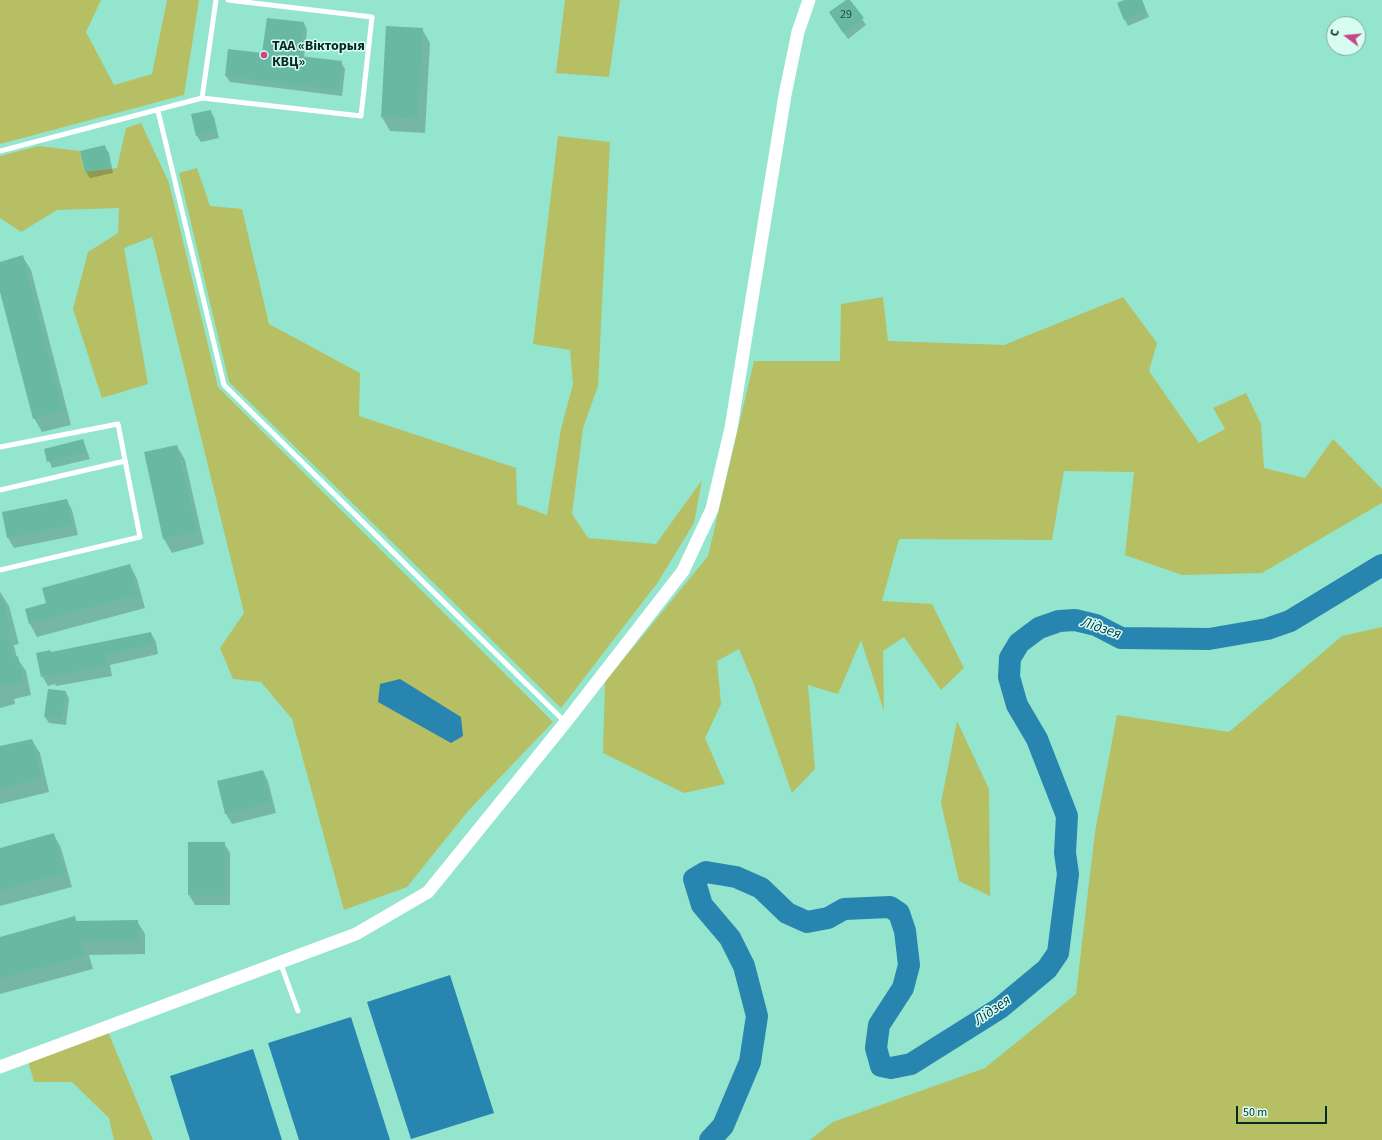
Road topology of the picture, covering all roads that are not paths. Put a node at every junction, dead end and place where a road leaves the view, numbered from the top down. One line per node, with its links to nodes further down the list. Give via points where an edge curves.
1 (216, 0): 4 (lane)
2 (228, 0): 4 (lane, via 372,17 362,116)
3 (809, 0): 11 (street, via 798,32 785,95 732,428 712,509 683,571)
4 (202, 98): 5 (lane)
5 (158, 111): 6 (lane); 11 (lane, via 224,385)
6 (0, 151)
7 (0, 448): 8 (lane, via 118,424)
8 (125, 461): 9 (lane); 10 (lane, via 140,537)
9 (0, 490)
10 (0, 570)
11 (565, 723): 12 (street, via 428,892 356,934)
12 (279, 961): 13 (lane); 14 (street)
13 (298, 1011)
14 (0, 1067)

